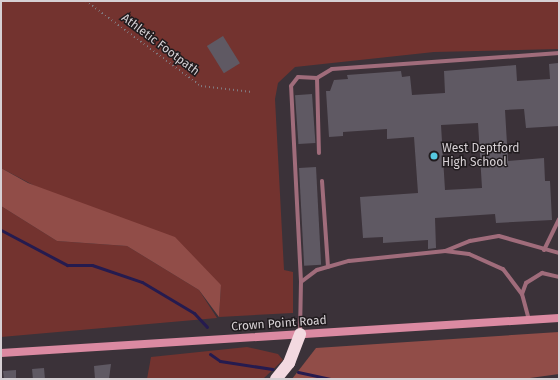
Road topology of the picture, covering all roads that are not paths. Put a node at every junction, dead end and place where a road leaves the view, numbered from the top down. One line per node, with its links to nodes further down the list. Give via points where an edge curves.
1 (559, 53): 2 (lane, via 332,69)
2 (317, 78): 3 (lane); 11 (lane, via 298,77 291,86)
3 (319, 153)
4 (322, 181): 9 (lane)
5 (559, 219): 6 (lane)
6 (544, 250): 7 (lane, via 499,236 470,241); 8 (lane)
7 (445, 251): 9 (lane, via 349,261); 12 (lane, via 469,254 503,269)
8 (559, 253)
9 (328, 267): 11 (lane)
10 (559, 277): 12 (lane, via 542,273 532,276)
11 (301, 282): 15 (lane)
12 (522, 294): 14 (lane)
13 (559, 318): 14 (main road, Crown Point Road)
14 (529, 320): 15 (main road, Crown Point Road)
15 (300, 334): 16 (main road, Crown Point Road); 17 (highway, via 289,363)
16 (1, 353)
17 (276, 379)

